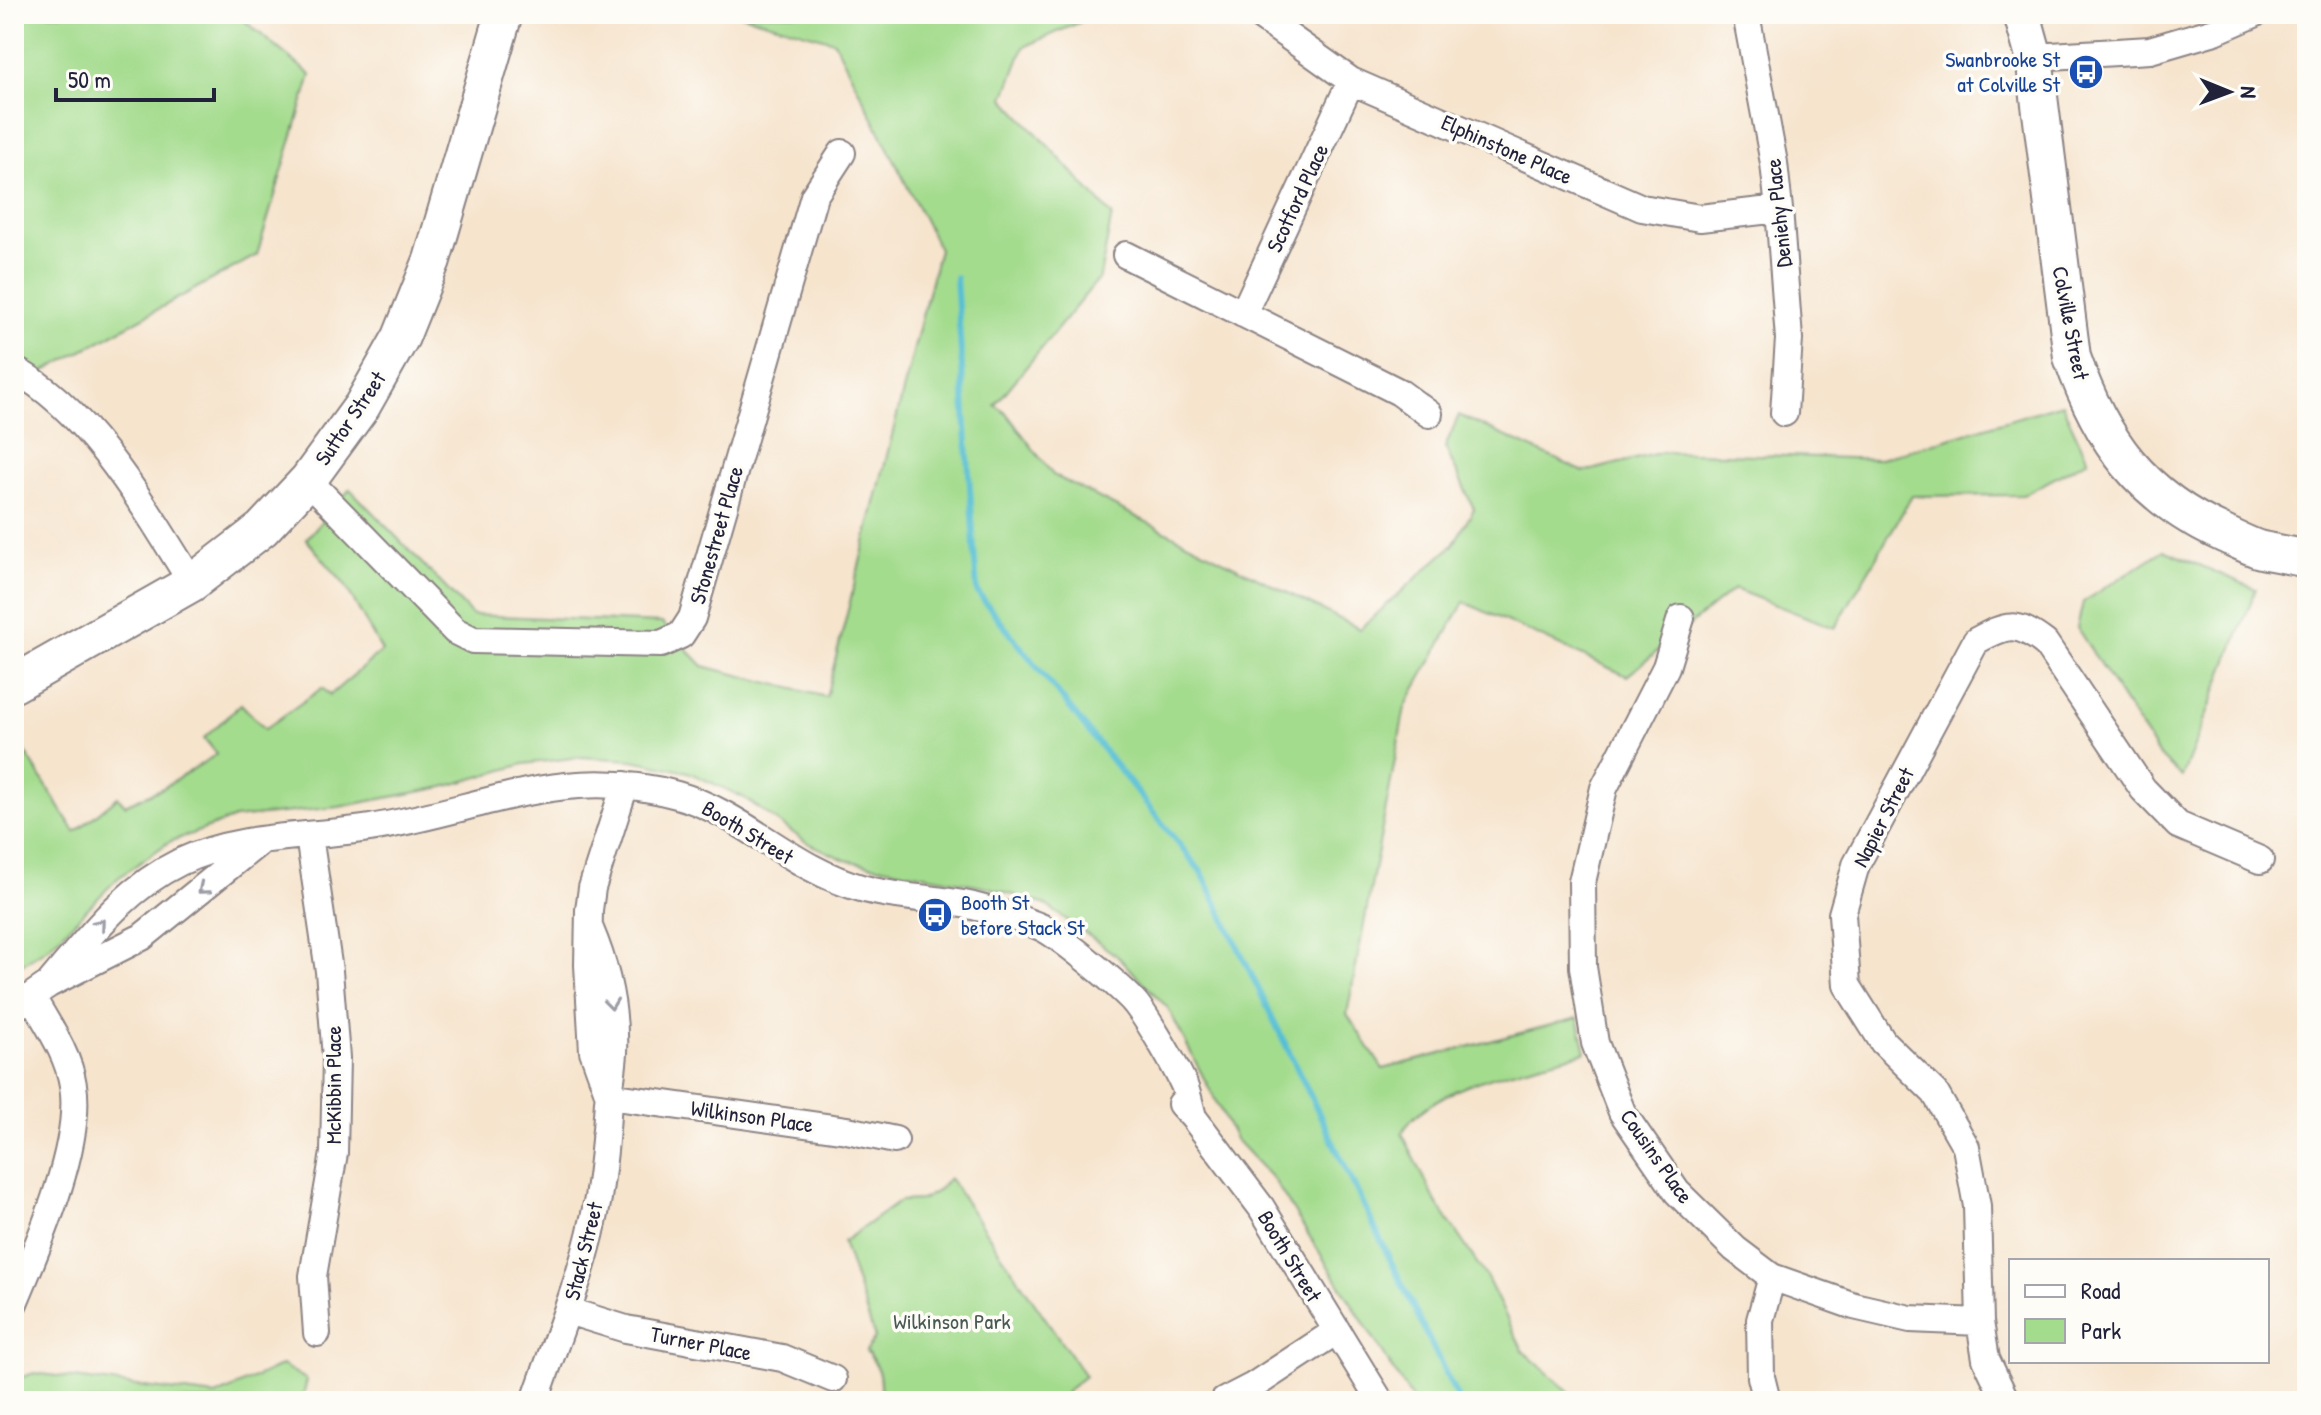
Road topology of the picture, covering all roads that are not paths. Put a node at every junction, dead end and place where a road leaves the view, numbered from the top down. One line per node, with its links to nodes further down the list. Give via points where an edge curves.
1 (504, 14): 15 (street, Suttor Street, via 432,260 401,337 362,406)
2 (1257, 14): 7 (street, Elphinstone Place)
3 (1746, 14): 9 (street, Deniehy Place)
4 (2022, 14): 6 (street, Colville Street)
5 (2254, 14): 6 (street, via 2150,50)
6 (2034, 57): 16 (street, Colville Street, via 2072,357 2087,400 2133,470 2162,498 2194,520 2258,549)
7 (1351, 81): 9 (street, Elphinstone Place, via 1642,208 1700,218); 11 (street, Scotford Place)
8 (842, 153): 15 (street, Stonestreet Place, via 814,196 692,618 681,635 661,644 473,640 455,631)
9 (1779, 209): 13 (street, Deniehy Place, via 1789,339)
10 (1126, 255): 11 (street)
11 (1243, 314): 14 (street, via 1399,392)
12 (14, 370): 17 (street, via 56,398 98,446 131,486)
13 (1784, 413)
14 (1429, 414)
15 (308, 480): 17 (street, Suttor Street, via 262,529)
16 (2307, 559)
17 (192, 583): 19 (street, Suttor Street)
18 (1681, 618): 27 (street, Cousins Place, via 1666,667 1604,788 1582,882 1583,967 1595,1043 1622,1112 1677,1192)
19 (14, 684)
20 (625, 785): 21 (street, Booth Street, via 558,785 407,822); 25 (street, Stack Street, via 592,888 590,929 612,1005); 31 (street, Booth Street, via 703,804 793,860 862,889 968,905 1045,929 1135,1003 1184,1085 1193,1117 1261,1207)
21 (309, 836): 22 (street, Booth Street); 32 (street, McKibbin Place, via 336,1058 334,1153 313,1276)
22 (263, 839): 24 (street, one-way to 24, via 142,937); 24 (street, Booth Street, one-way to 22, via 134,890 205,852)
23 (2260, 860): 30 (street, Napier Street, via 2178,825 2143,789 2045,643 2025,628 2002,627 1976,641 1856,865 1842,914 1847,985 1883,1042 1935,1093 1966,1147 1977,1206)
24 (32, 996): 28 (street, via 64,1054 74,1086 73,1122 52,1208)
25 (609, 1096): 26 (street, Wilkinson Place); 29 (street, Stack Street, via 597,1200)
26 (895, 1140)
27 (1772, 1277): 30 (street, Cousins Place, via 1910,1319); 37 (street, via 1760,1320)
28 (14, 1303)
29 (568, 1311): 33 (street, Turner Place, via 626,1329 782,1358); 34 (street, Stack Street)
30 (1980, 1322): 38 (street, Napier Street, via 1986,1359)
31 (1335, 1332): 35 (street); 36 (street, Booth Street)
32 (317, 1333)
33 (833, 1379)
34 (535, 1401)
35 (1224, 1401)
36 (1380, 1401)
37 (1767, 1401)
38 (2006, 1401)

